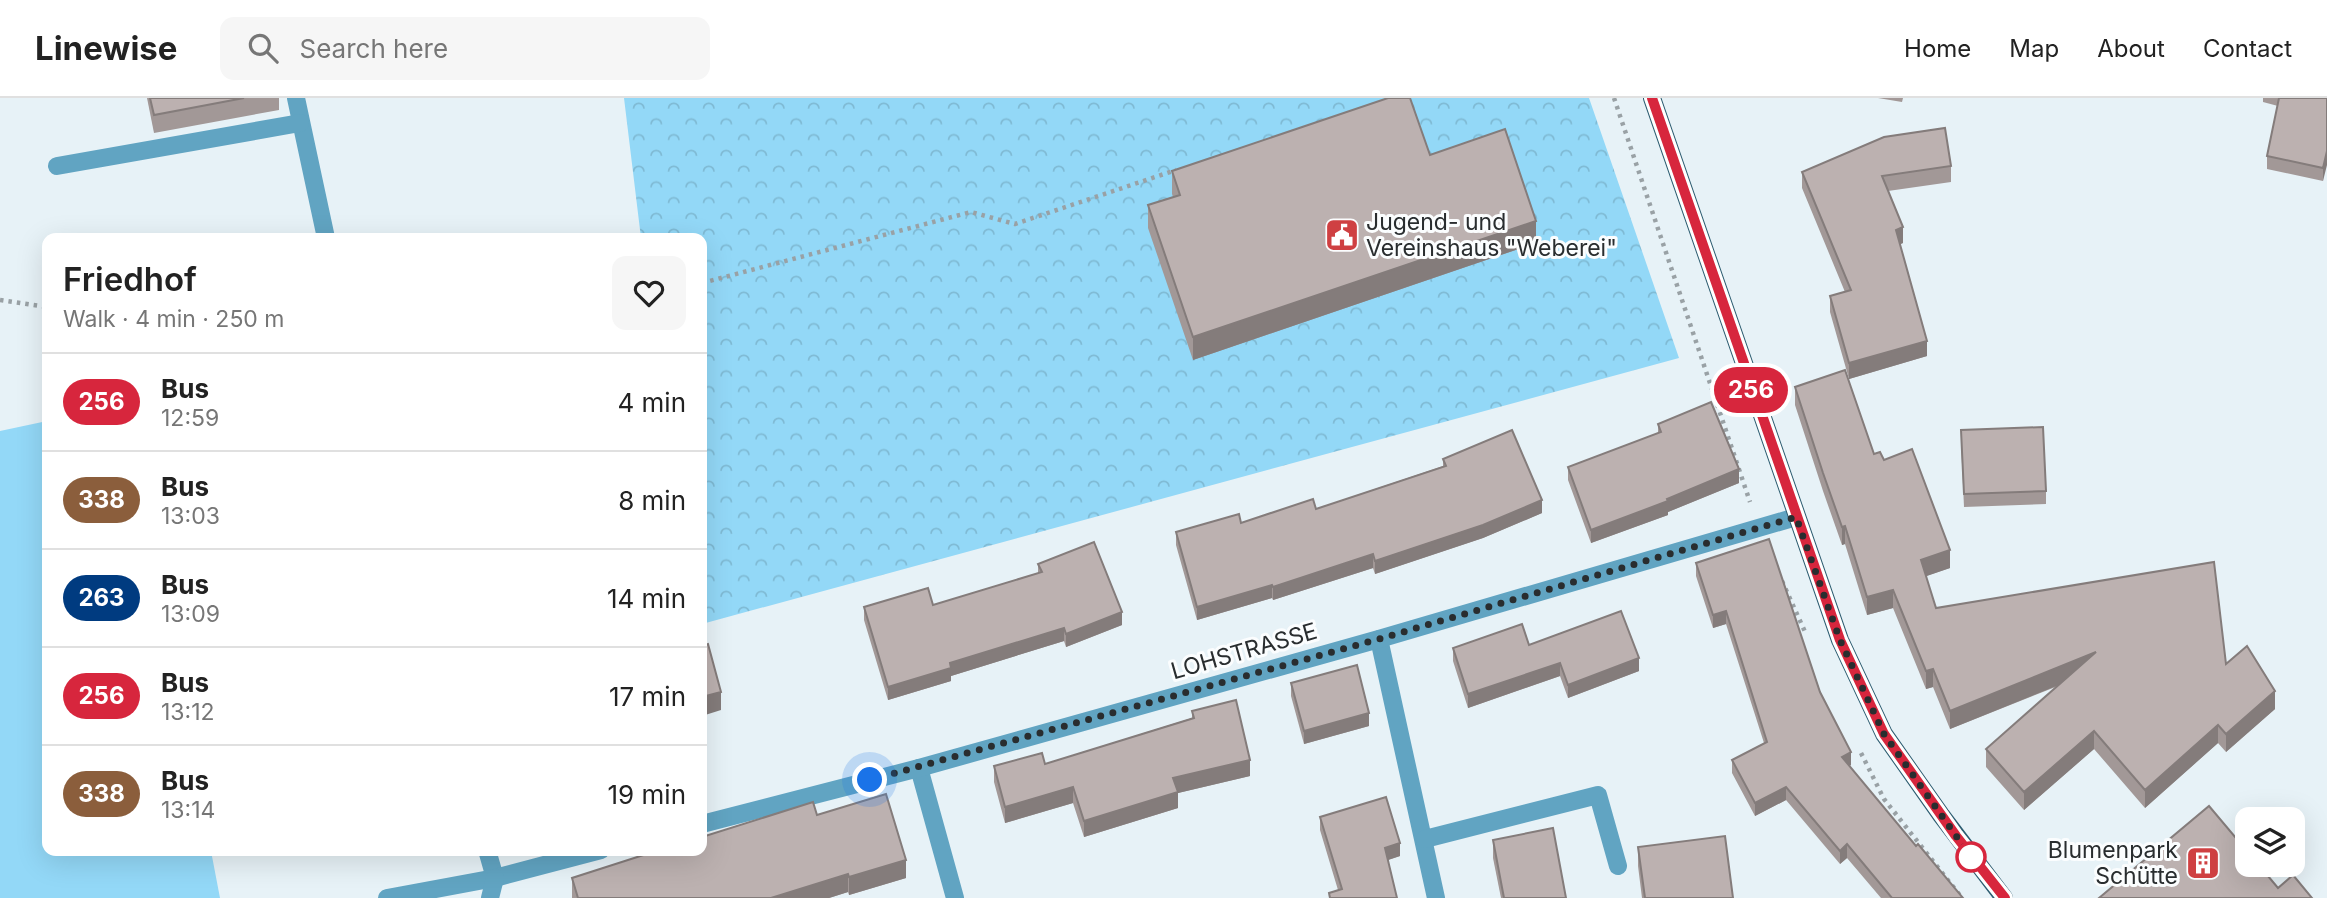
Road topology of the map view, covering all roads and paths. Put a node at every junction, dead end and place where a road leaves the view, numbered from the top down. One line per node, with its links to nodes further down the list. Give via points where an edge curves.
1 (296, 98): 3 (street)
2 (1652, 98): 10 (main road)
3 (300, 123): 4 (street); 6 (street)
4 (57, 166)
5 (1180, 169): 7 (path, via 1015,224 971,212)
6 (325, 233)
7 (707, 282)
8 (0, 300): 9 (path)
9 (42, 306)
10 (1796, 517): 11 (street, LOHSTRASSE); 23 (main road, via 1840,640 1884,734)
11 (1379, 639): 12 (street, LOHSTRASSE); 14 (street)
12 (919, 768): 13 (street, LOHSTRASSE); 21 (street)
13 (707, 823)
14 (1425, 839): 17 (street, via 1598,795); 22 (street)
15 (488, 856): 18 (street)
16 (578, 856): 18 (street)
17 (1618, 866)
18 (495, 878): 19 (street); 20 (street)
19 (387, 898)
20 (490, 898)
21 (955, 898)
22 (1436, 898)
23 (2004, 898)

